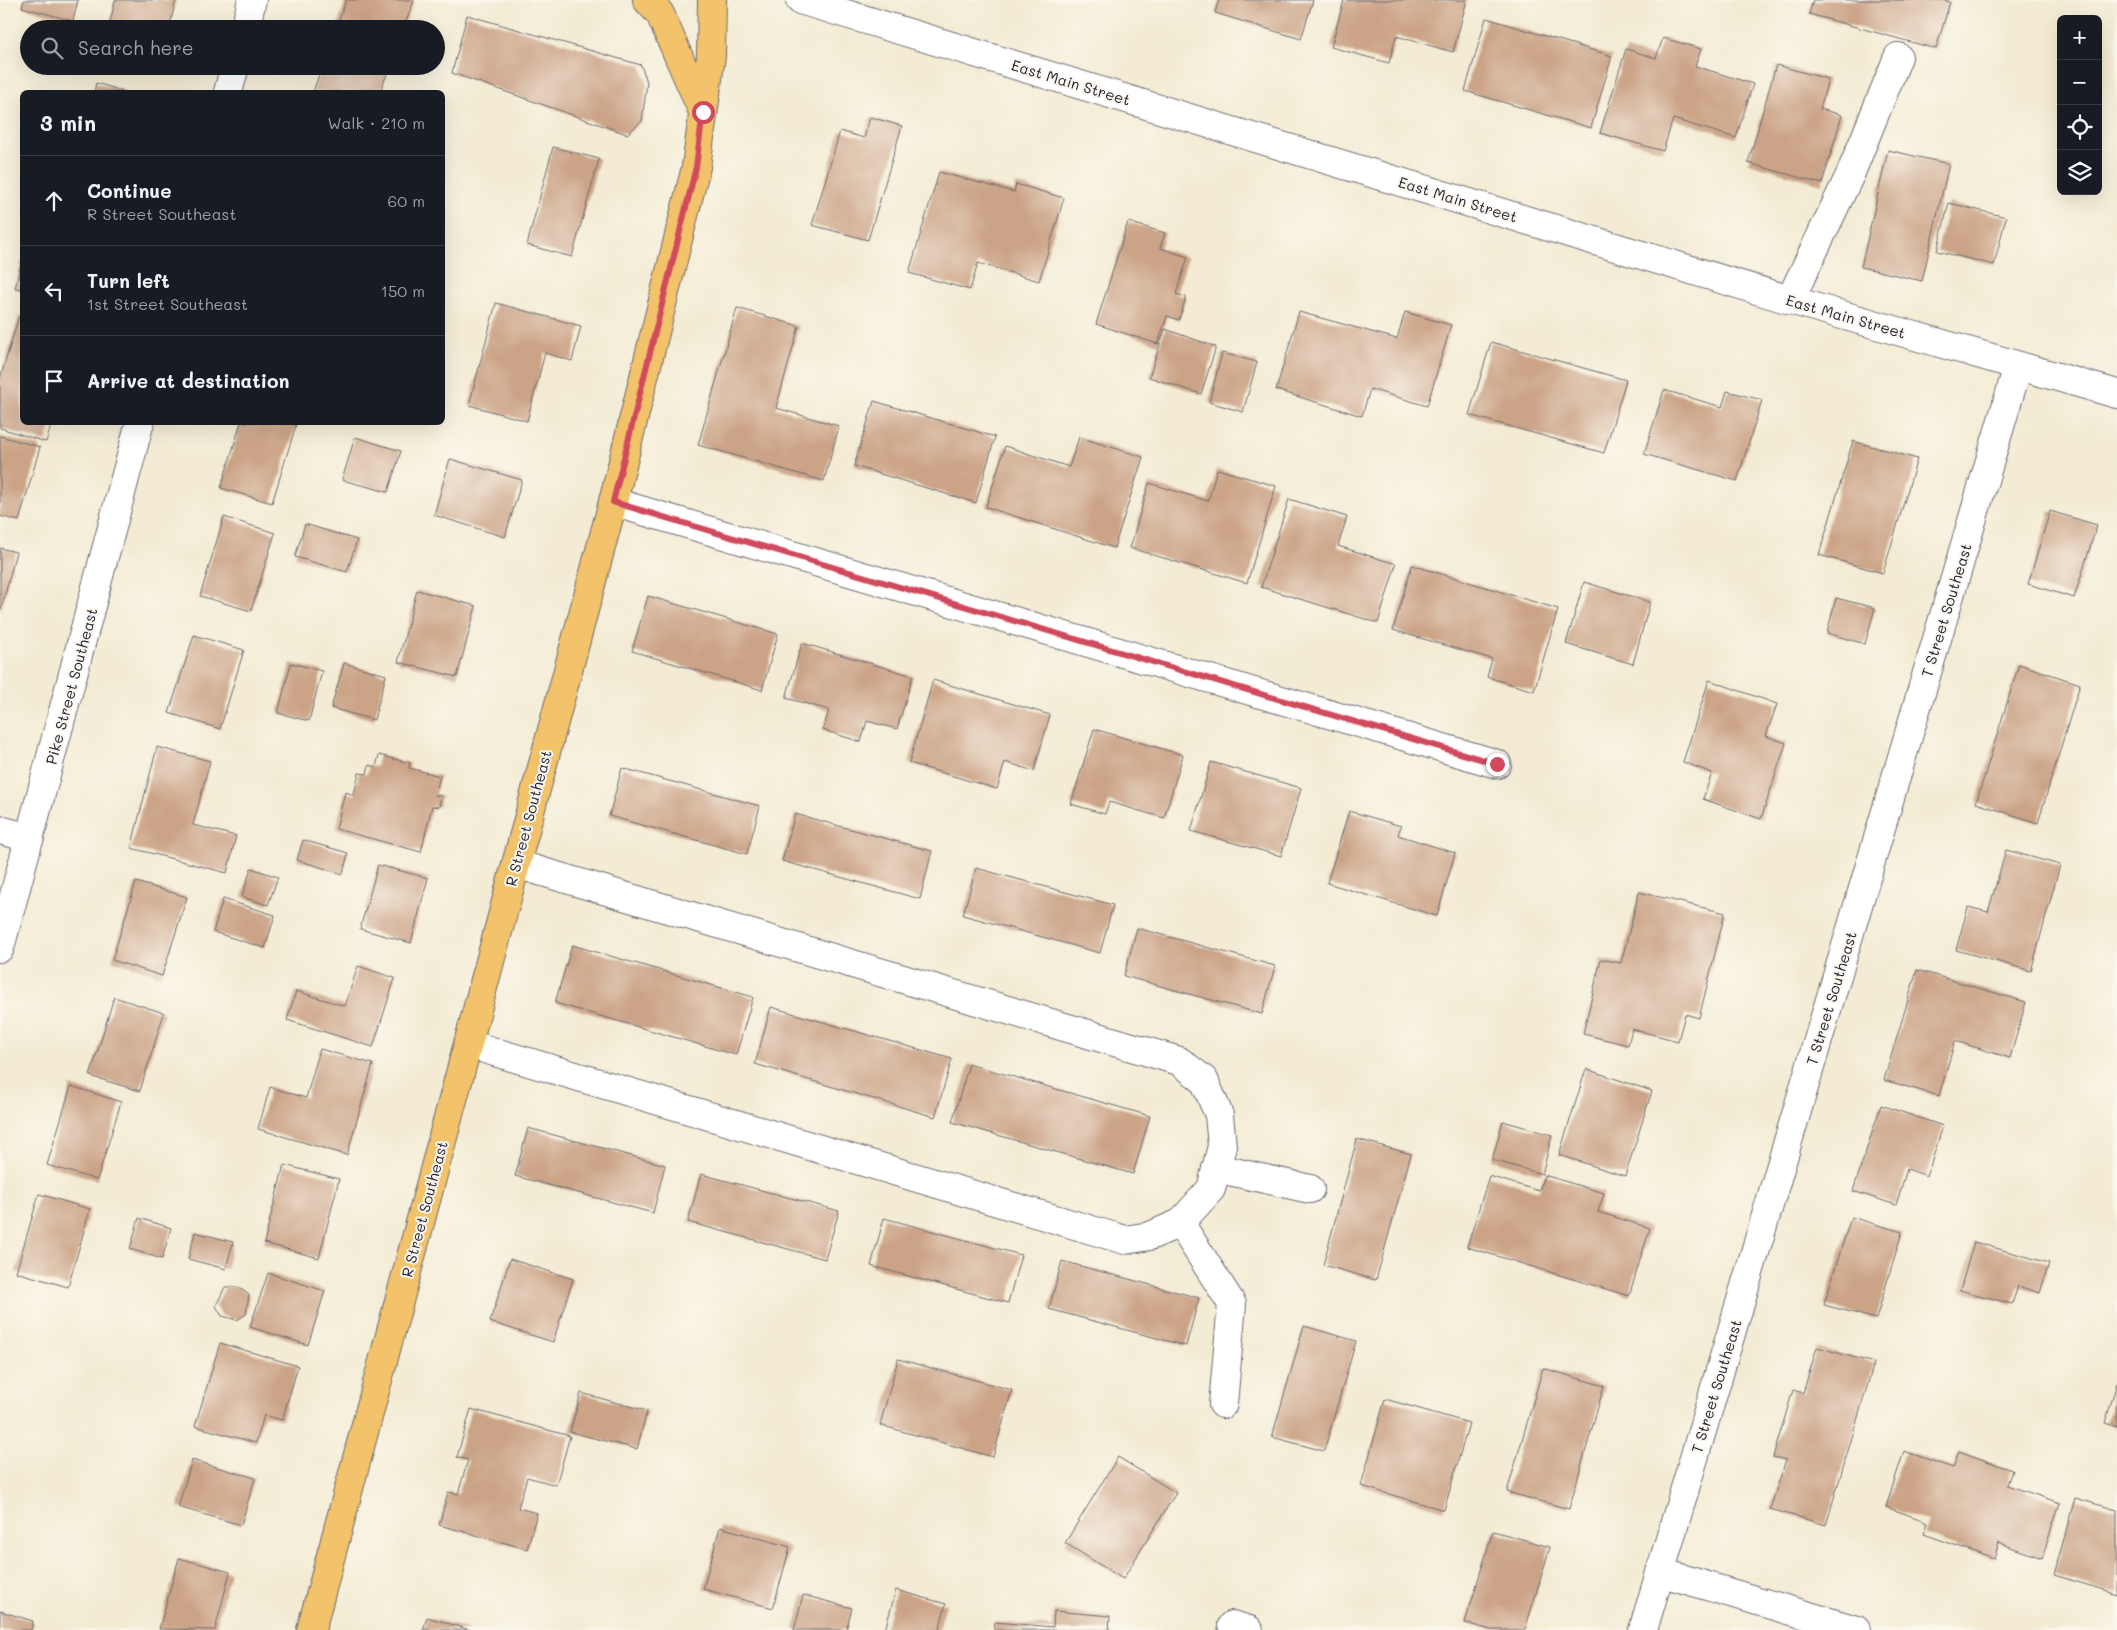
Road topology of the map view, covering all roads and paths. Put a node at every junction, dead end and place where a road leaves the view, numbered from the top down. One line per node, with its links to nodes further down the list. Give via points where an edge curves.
1 (252, 0): 5 (street)
2 (647, 0): 9 (main road, via 660,14)
3 (712, 0): 9 (main road, R Street Southeast, via 711,56)
4 (800, 0): 10 (street, East Main Street)
5 (247, 20)
6 (1898, 56): 10 (street, via 1850,175)
7 (233, 75): 8 (street)
8 (229, 90)
9 (703, 112): 14 (main road, R Street Southeast, via 696,167)
10 (1790, 300): 11 (street, East Main Street)
11 (2018, 366): 12 (street, East Main Street); 25 (street, T Street Southeast)
12 (2117, 394)
13 (139, 425): 17 (street, Pike Street Southeast)
14 (613, 502): 15 (street); 18 (main road, R Street Southeast)
15 (1497, 764)
16 (0, 830): 17 (street)
17 (30, 838): 19 (street, Pike Street Southeast)
18 (516, 864): 20 (main road, R Street Southeast); 21 (street, via 1179,1061 1204,1080 1218,1115 1222,1146)
19 (0, 948)
20 (468, 1044): 23 (street, via 1126,1240 1150,1236); 26 (main road, R Street Southeast)
21 (1216, 1168): 22 (street); 23 (street, via 1211,1189)
22 (1310, 1189)
23 (1180, 1223): 24 (street, via 1232,1304)
24 (1223, 1404)
25 (1660, 1572): 27 (street, T Street Southeast); 28 (street)
26 (312, 1630)
27 (1643, 1630)
28 (1856, 1630)

